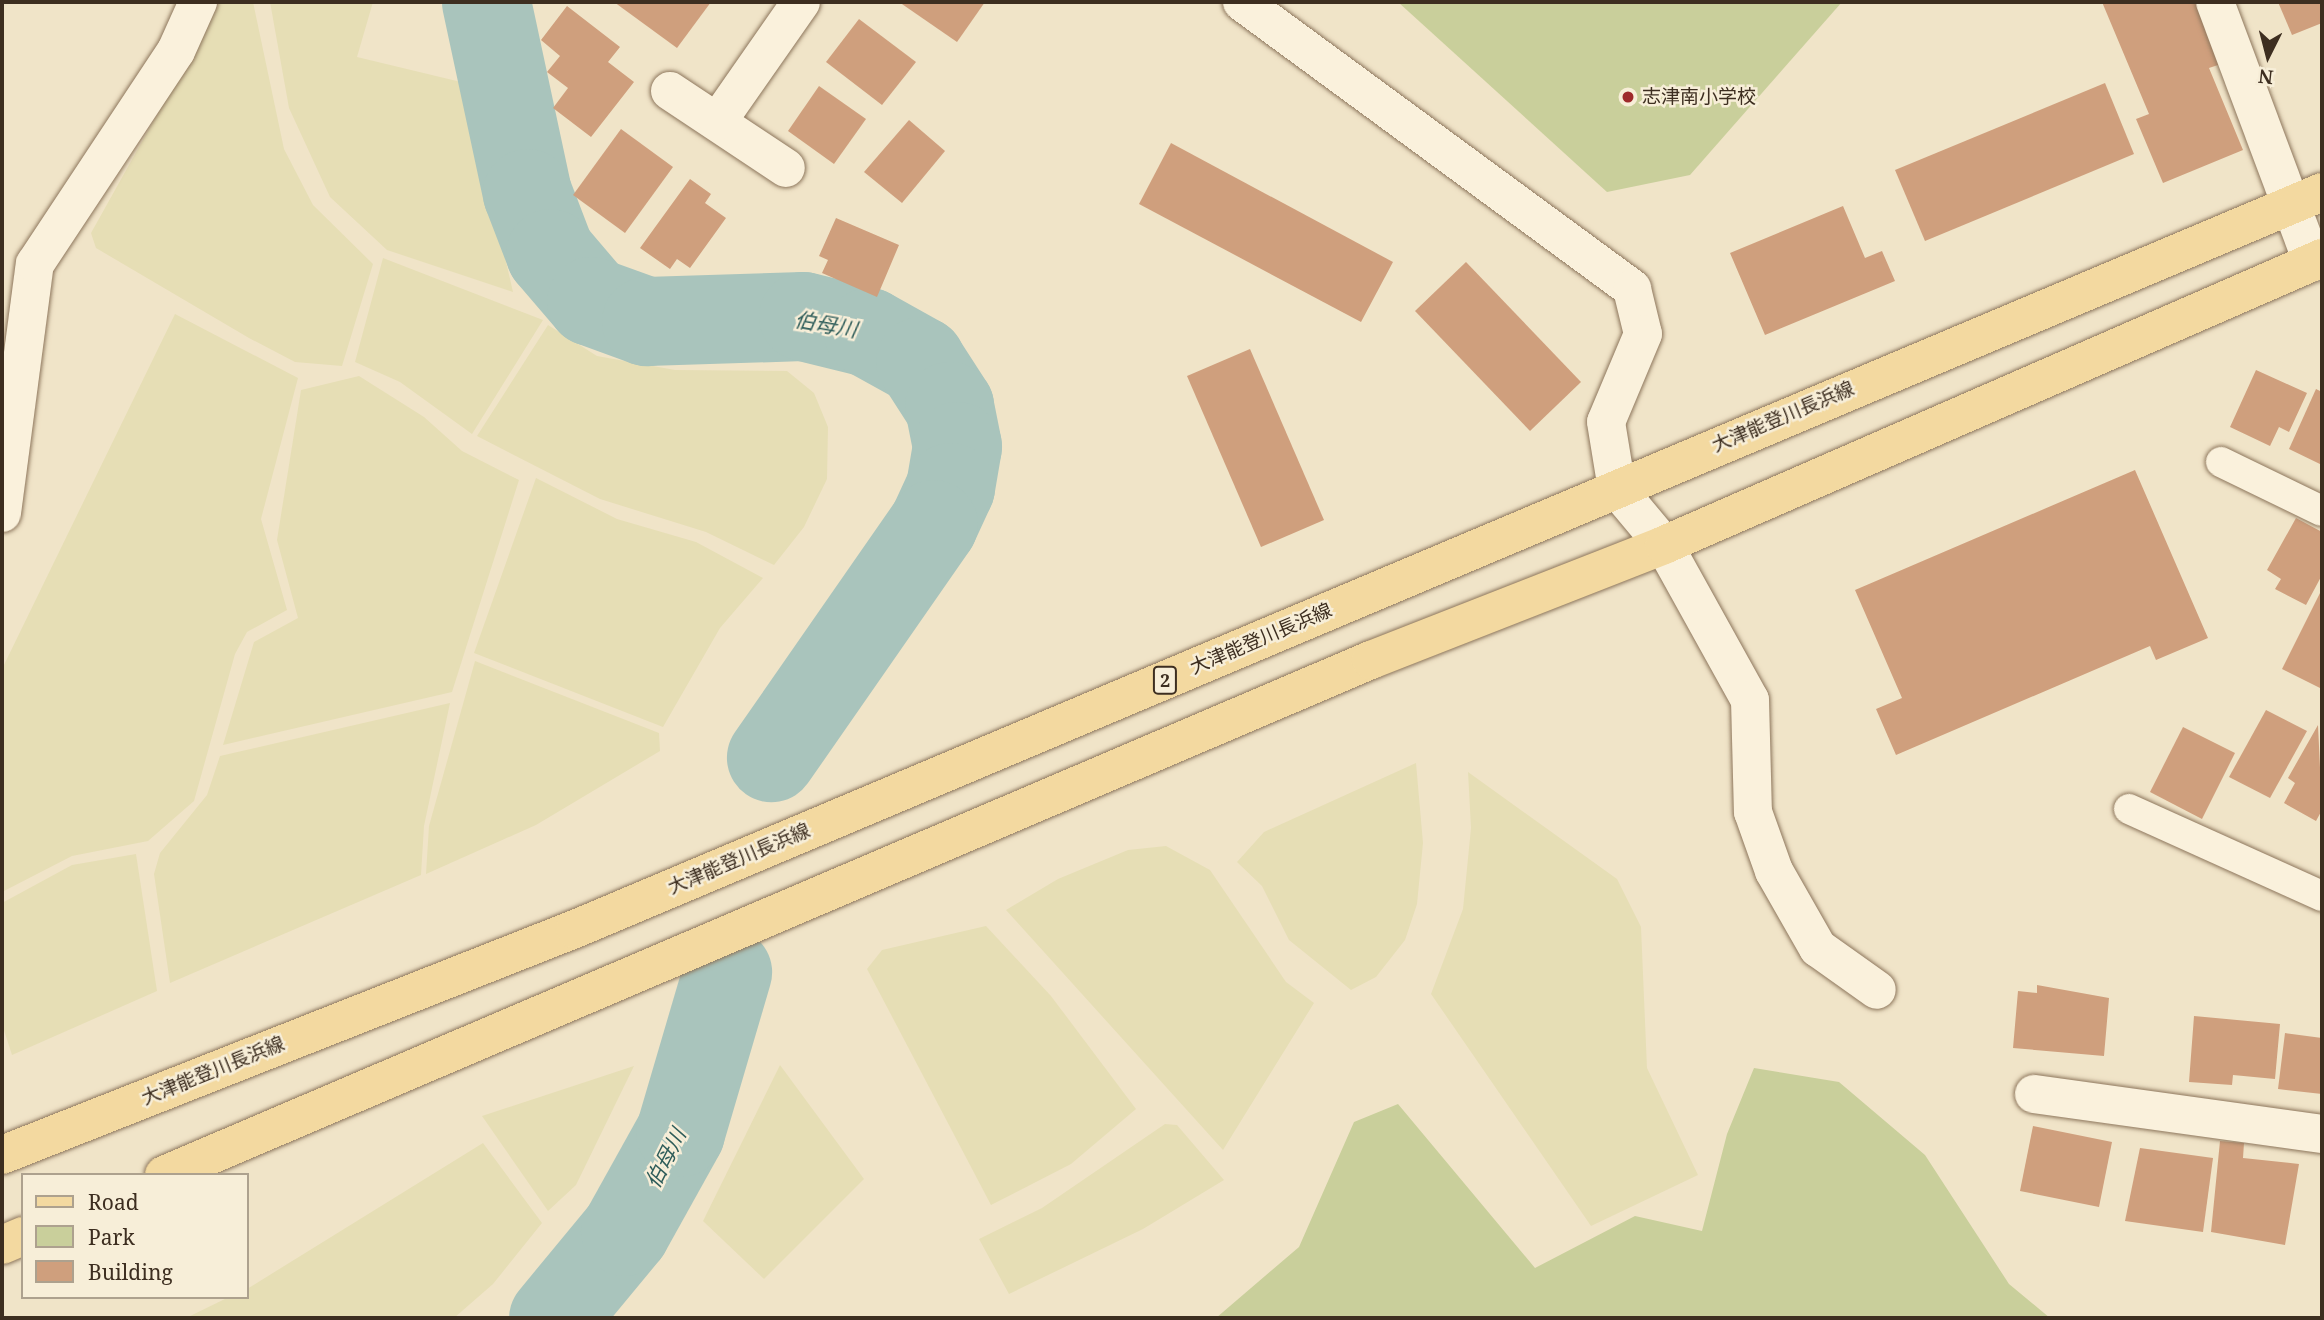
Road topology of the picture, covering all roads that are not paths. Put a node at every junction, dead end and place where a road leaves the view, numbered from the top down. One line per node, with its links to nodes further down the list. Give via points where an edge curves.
1 (198, 2): 13 (street, via 176,51 35,264)
2 (801, 2): 6 (street)
3 (1242, 2): 11 (street, via 1632,289 1643,334 1606,422)
4 (2215, 2): 8 (street)
5 (670, 91): 6 (street)
6 (718, 121): 7 (street)
7 (786, 168)
8 (2306, 198): 9 (street); 11 (main road, 大津能登川長浜線 / 2)
9 (2317, 260): 14 (main road)
10 (2221, 462): 12 (lane)
11 (1617, 489): 14 (street); 20 (main road, 大津能登川長浜線 / 2, via 575,929)
12 (2322, 511)
13 (2, 513)
14 (1664, 545): 17 (street, via 1750,700 1753,812 1773,871 1818,948); 21 (main road, via 1345,671)
15 (2129, 809): 16 (lane)
16 (2322, 896)
17 (1877, 990)
18 (2034, 1094): 19 (street)
19 (2322, 1134)
20 (2, 1155)
21 (169, 1173)
22 (21, 1237): 23 (main road)
23 (2, 1245)

